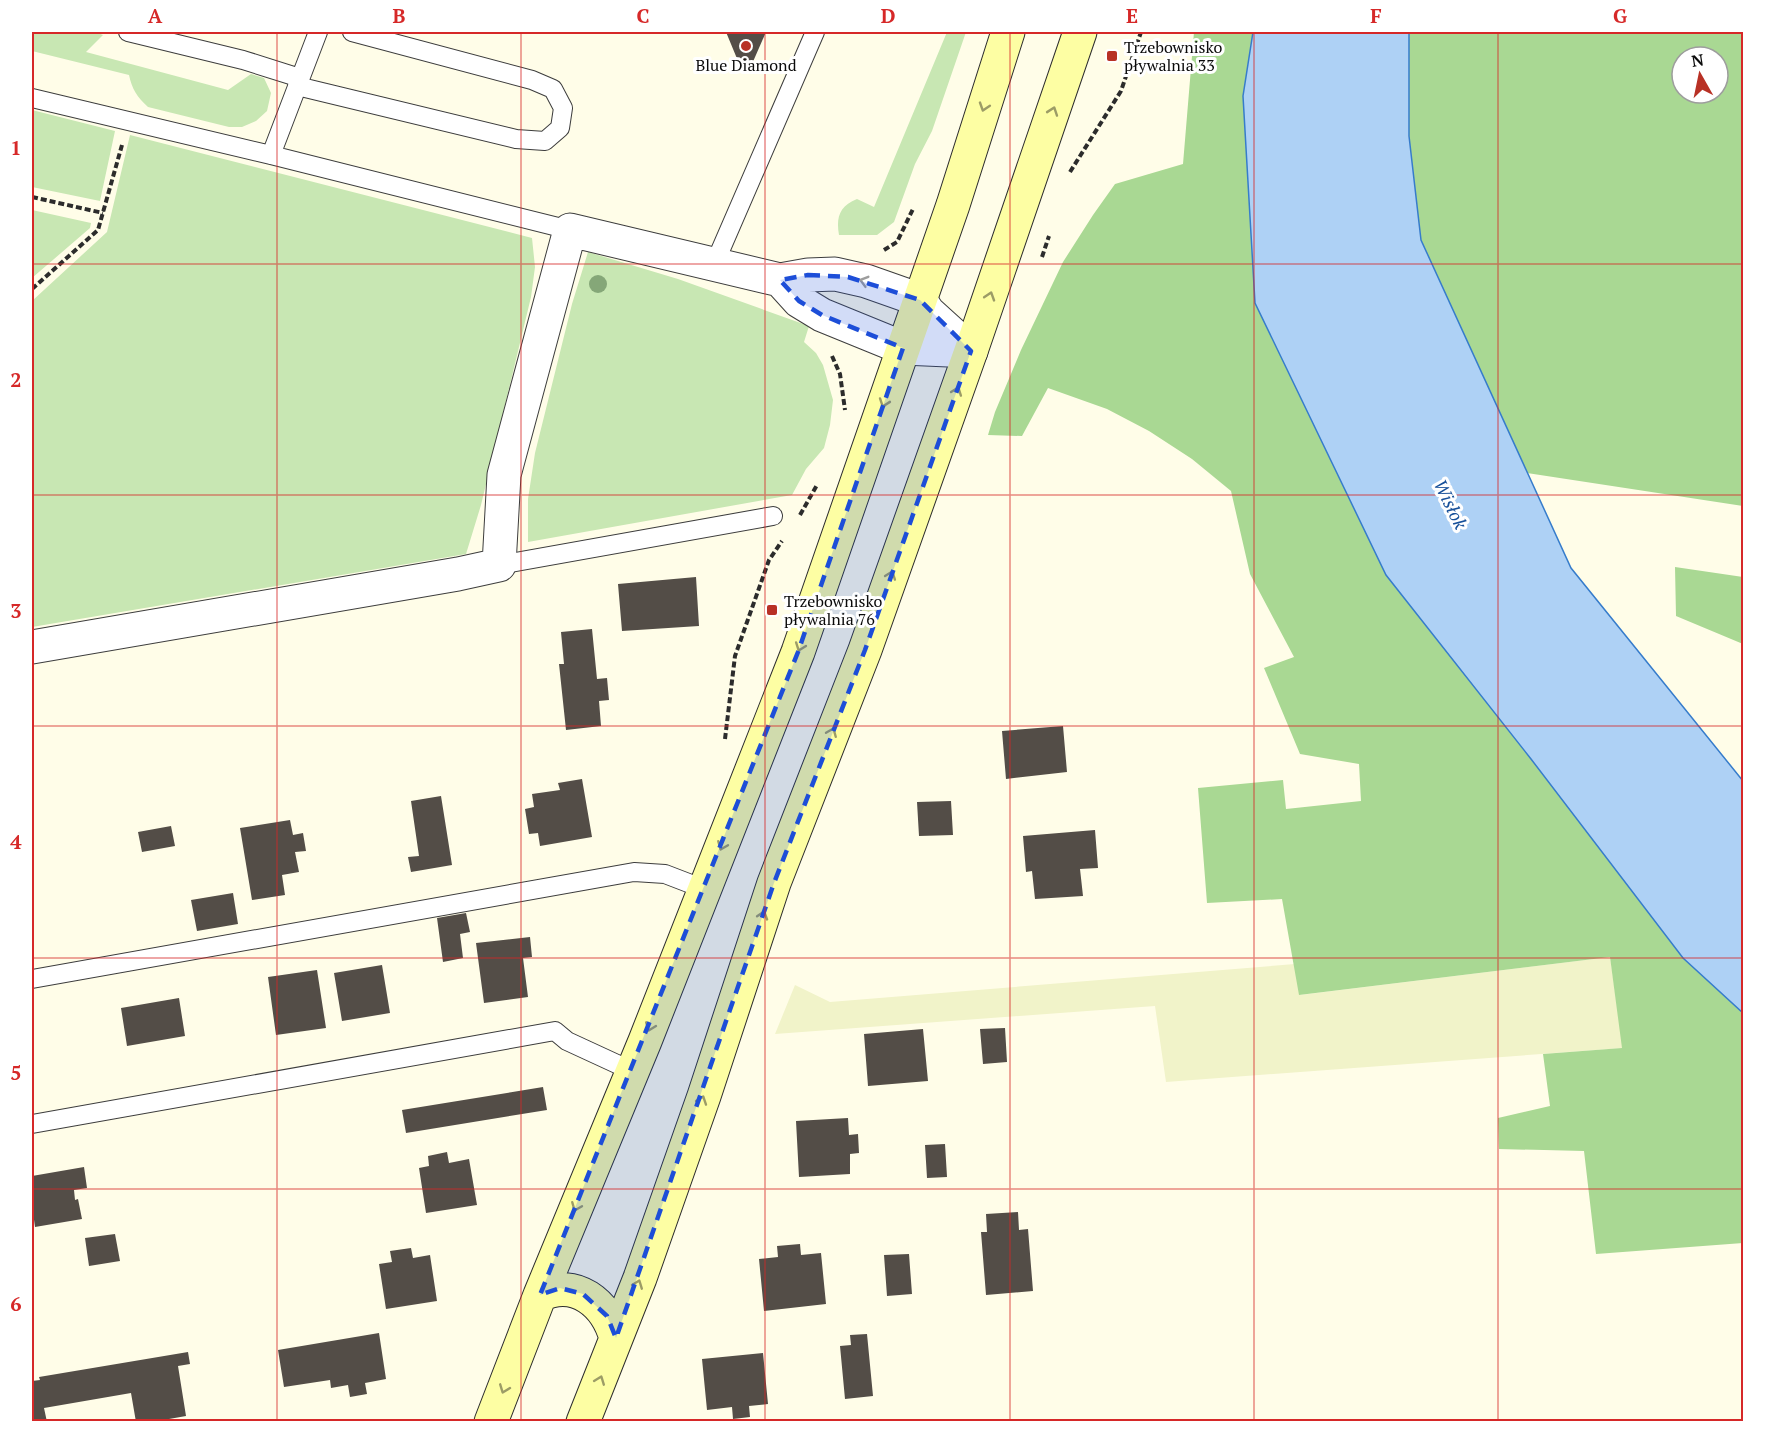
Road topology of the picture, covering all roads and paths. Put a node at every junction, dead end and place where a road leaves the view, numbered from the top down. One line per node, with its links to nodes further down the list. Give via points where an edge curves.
1 (128, 32): 7 (lane, via 243,60)
2 (318, 32): 7 (lane)
3 (352, 32): 7 (lane, via 553,89 563,108 560,128 545,141 516,139)
4 (815, 32): 14 (lane)
5 (1008, 32): 17 (main road, one-way to 17)
6 (1080, 32): 19 (main road, one-way to 6)
7 (299, 82): 10 (lane)
8 (32, 98): 9 (lane)
9 (128, 121): 10 (lane); 12 (path)
10 (271, 155): 13 (lane)
11 (32, 198): 12 (path)
12 (103, 213): 16 (path, via 98,230)
13 (570, 230): 14 (street); 26 (street, via 504,475)
14 (714, 266): 15 (street)
15 (780, 280): 17 (street, one-way to 15, via 835,274); 18 (street, via 799,301 822,315)
16 (32, 289)
17 (920, 300): 18 (main road); 19 (street)
18 (903, 348): 19 (street); 29 (main road, one-way to 29, via 798,652)
19 (971, 351): 34 (main road, one-way to 19, via 704,1096 774,883 865,650)
20 (831, 353): 21 (path, via 840,374)
21 (846, 416)
22 (819, 483): 24 (path)
23 (773, 516): 26 (lane)
24 (797, 519)
25 (786, 535): 28 (path, via 769,560 735,656)
26 (499, 565): 27 (street)
27 (32, 647)
28 (724, 746)
29 (704, 889): 30 (lane, via 665,874 634,872); 31 (main road, one-way to 31)
30 (32, 979)
31 (632, 1071): 32 (lane, via 567,1041 555,1031); 33 (main road, one-way to 33)
32 (32, 1124)
33 (540, 1295): 34 (main road, via 561,1288 583,1294 608,1316); 35 (main road, one-way to 35)
34 (616, 1338): 36 (main road, one-way to 34)
35 (491, 1422)
36 (584, 1422)

